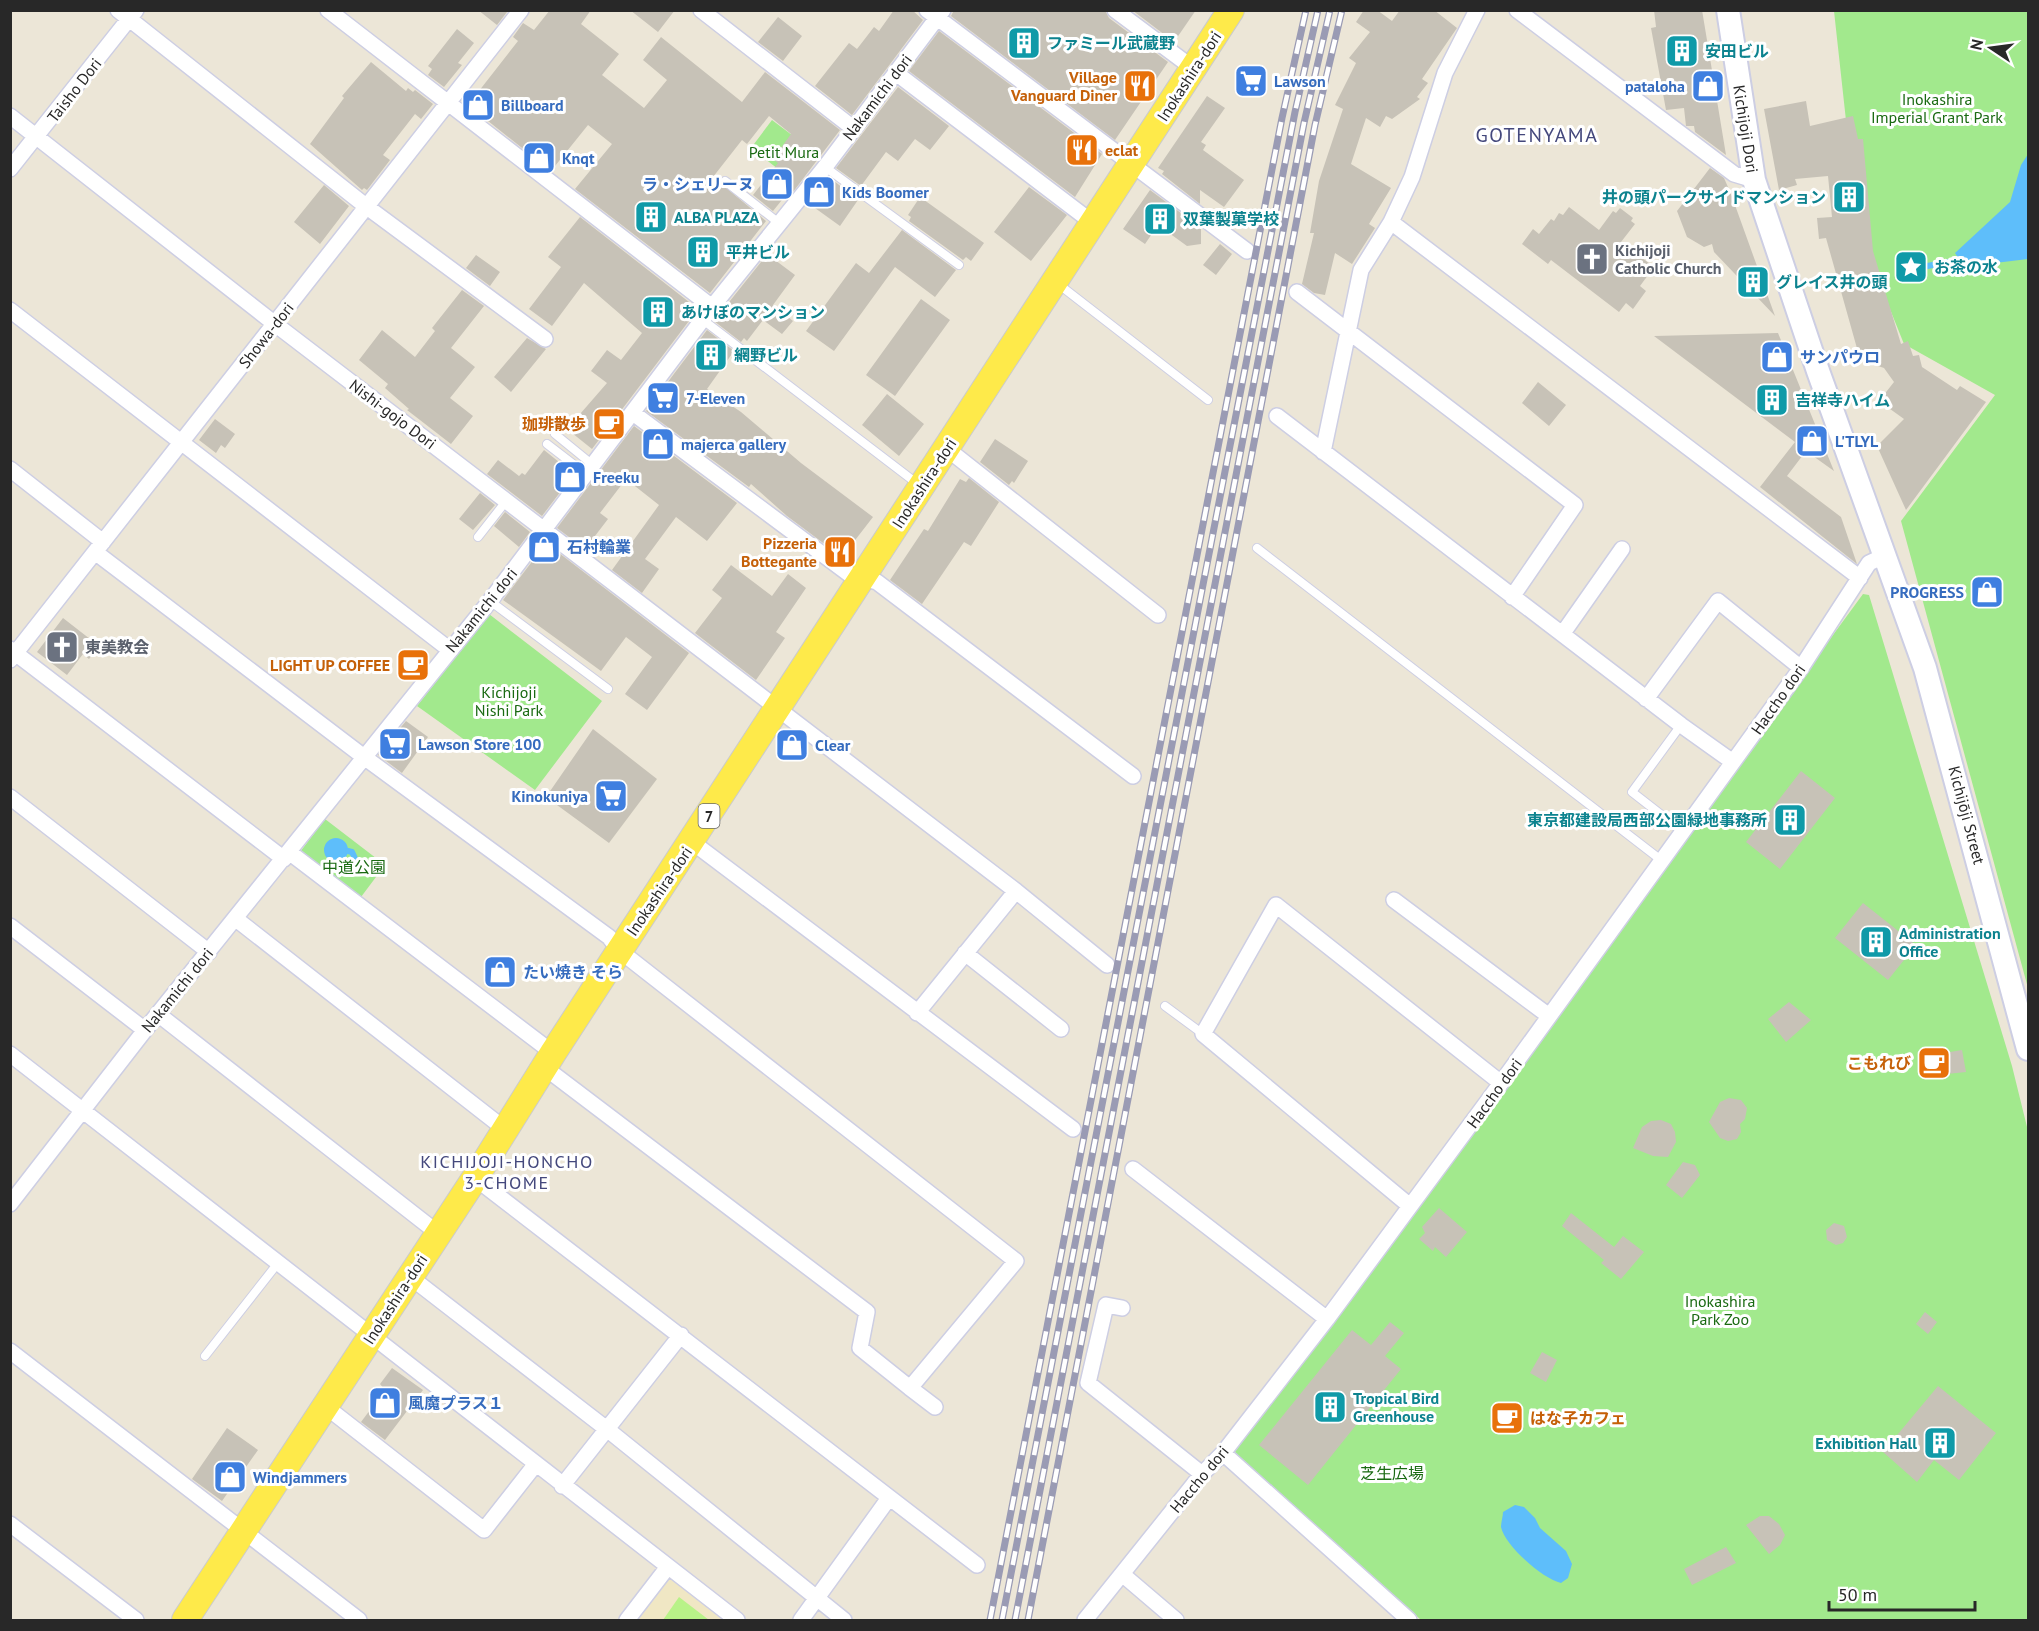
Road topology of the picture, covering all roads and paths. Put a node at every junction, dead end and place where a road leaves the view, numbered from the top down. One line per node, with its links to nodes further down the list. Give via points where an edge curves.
1 (328, 10): 13 (street)
2 (521, 10): 13 (street, Showa-dori)
3 (701, 10): 15 (street)
4 (1115, 10): 11 (street)
5 (1231, 10): 11 (main road, Inokashira-dori / 7)
6 (1477, 10): 23 (street, via 1445,73 1412,177)
7 (1517, 10): 20 (street, via 1734,174)
8 (1728, 10): 20 (main road, Kichijoji Dori)
9 (128, 13): 16 (street, Taisho Dori); 22 (street)
10 (936, 13): 12 (street, Nakamichi dori); 17 (street)
11 (1194, 69): 17 (main road, Inokashira-dori / 7)
12 (896, 73): 15 (street, Nakamichi dori); 25 (street)
13 (448, 103): 22 (street, Showa-dori); 30 (street)
14 (10, 116): 16 (street, Nishi-gojo Dori)
15 (853, 128): 18 (street, Nakamichi dori)
16 (37, 136): 19 (street, Taisho Dori); 33 (street, Nishi-gojo Dori)
17 (1131, 165): 25 (main road, Inokashira-dori / 7); 26 (street)
18 (825, 166): 24 (street, Nakamichi dori); 27 (lane)
19 (10, 169)
20 (1754, 180): 53 (main road, Kichijoji Dori, via 1818,371)
21 (725, 181): 24 (lane)
22 (367, 207): 33 (street, Showa-dori); 35 (street)
23 (1391, 222): 34 (street, via 1361,270); 55 (street)
24 (779, 223): 30 (street, Nakamichi dori)
25 (1093, 223): 28 (main road, Inokashira-dori / 7)
26 (1247, 251)
27 (959, 265)
28 (1055, 281): 36 (lane); 42 (main road, Inokashira-dori / 7)
29 (1297, 292): 34 (street)
30 (712, 307): 32 (street, Nakamichi dori)
31 (10, 310): 40 (street)
32 (703, 320): 37 (street, Nakamichi dori); 46 (lane)
33 (275, 324): 40 (street, Showa-dori); 47 (street, Nishi-gojo Dori)
34 (1348, 332): 43 (street); 56 (street, via 1575,504)
35 (545, 339)
36 (1208, 400)
37 (633, 413): 45 (street, Nakamichi dori); 54 (street, via 849,574)
38 (1276, 417): 43 (street)
39 (555, 434): 45 (lane)
40 (182, 441): 50 (street, Showa-dori); 60 (street)
41 (547, 444): 45 (lane)
42 (946, 448): 46 (main road, Inokashira-dori / 7); 58 (street)
43 (1323, 452): 56 (street)
44 (10, 469): 50 (street)
45 (590, 469): 48 (street, Nakamichi dori)
46 (921, 486): 54 (main road, Inokashira-dori / 7)
47 (507, 500): 48 (street, Nishi-gojo Dori); 49 (lane)
48 (545, 529): 57 (street, Nakamichi dori); 65 (street, Nishi-gojo Dori)
49 (477, 537)
50 (99, 547): 61 (street, Showa-dori); 67 (street)
51 (1257, 548): 74 (lane)
52 (1622, 549): 59 (street)
53 (1886, 555): 55 (street, Haccho dori, via 1869,563); 90 (main road, Kichijoji Dori, via 1950,752)
54 (862, 578): 65 (main road, Inokashira-dori / 7); 69 (street, via 877,582)
55 (1860, 578): 62 (street, Haccho dori)
56 (1512, 597): 59 (street)
57 (490, 601): 60 (street, Nakamichi dori); 63 (lane)
58 (1158, 615)
59 (1563, 633): 64 (street)
60 (450, 650): 67 (street, Nakamichi dori)
61 (12, 654): 73 (street)
62 (1801, 668): 64 (street, via 1718,601); 68 (street, Haccho dori)
63 (608, 689)
64 (1646, 699): 66 (street)
65 (779, 708): 72 (main road, Inokashira-dori / 7); 75 (street, Nishi-gojo Dori)
66 (1681, 725): 68 (street); 71 (lane, via 1632,792)
67 (364, 757): 73 (street, Nakamichi dori); 79 (street, via 609,938)
68 (1733, 762): 71 (street, Haccho dori)
69 (1133, 776)
70 (10, 798): 80 (street)
71 (1682, 831): 74 (street, Haccho dori)
72 (692, 842): 79 (main road, Inokashira-dori / 7); 84 (street)
73 (286, 856): 77 (street, Nakamichi dori); 92 (street)
74 (1660, 861): 86 (street, Haccho dori)
75 (1016, 891): 81 (street); 82 (street, Nishi-gojo Dori)
76 (1394, 900): 86 (street)
77 (236, 918): 80 (street, Nakamichi dori); 96 (street)
78 (10, 926): 88 (street)
79 (620, 951): 92 (main road, Inokashira-dori / 7); 110 (street, via 1016,1261)
80 (209, 952): 85 (street, Nakamichi dori)
81 (965, 953): 84 (street); 87 (street)
82 (1107, 965)
83 (1165, 1006): 89 (lane)
84 (917, 1013): 95 (street)
85 (158, 1014): 88 (street, Nakamichi dori); 101 (street)
86 (1549, 1016): 93 (street, Haccho dori)
87 (1061, 1029)
88 (145, 1030): 94 (street, Nakamichi dori)
89 (1203, 1034): 93 (street, via 1276,905); 100 (street)
90 (2028, 1050)
91 (10, 1054): 94 (street)
92 (549, 1060): 96 (main road, Inokashira-dori / 7); 110 (street, via 867,1312 860,1348)
93 (1501, 1083): 100 (street, Haccho dori)
94 (82, 1109): 99 (street, Nakamichi dori); 102 (street)
95 (1073, 1129)
96 (506, 1130): 98 (main road, Inokashira-dori / 7)
97 (1133, 1169): 105 (street)
98 (475, 1178): 101 (main road, Inokashira-dori / 7); 107 (street)
99 (10, 1204)
100 (1410, 1206): 105 (street, Haccho dori)
101 (439, 1234): 103 (main road, Inokashira-dori / 7)
102 (278, 1263): 106 (street); 109 (lane)
103 (409, 1276): 106 (main road, Inokashira-dori / 7); 113 (street)
104 (1122, 1308): 116 (street, via 1106,1305 1088,1383)
105 (1327, 1319): 114 (street, Haccho dori)
106 (371, 1335): 111 (main road, Inokashira-dori / 7); 115 (street)
107 (681, 1335): 113 (street); 118 (street)
108 (10, 1351): 120 (street)
109 (205, 1356)
110 (910, 1388): 112 (street)
111 (326, 1406): 115 (street, via 484,1530); 120 (main road, Inokashira-dori / 7)
112 (935, 1407)
113 (608, 1430): 117 (street); 124 (street)
114 (1223, 1453): 116 (street, Haccho dori); 134 (street)
115 (535, 1465): 117 (street)
116 (1202, 1474): 123 (street, Haccho dori)
117 (562, 1486): 122 (street)
118 (889, 1498): 121 (street); 124 (street)
119 (10, 1524): 125 (street)
120 (243, 1532): 126 (main road, Inokashira-dori / 7); 127 (street)
121 (977, 1564)
122 (667, 1568): 128 (street); 129 (street)
123 (1122, 1574): 132 (street, Haccho dori); 133 (street)
124 (816, 1600): 130 (street); 131 (street)
125 (136, 1620)
126 (185, 1620)
127 (359, 1620)
128 (627, 1620)
129 (737, 1620)
130 (801, 1620)
131 (844, 1620)
132 (1085, 1620)
133 (1176, 1620)
134 (1409, 1620)

